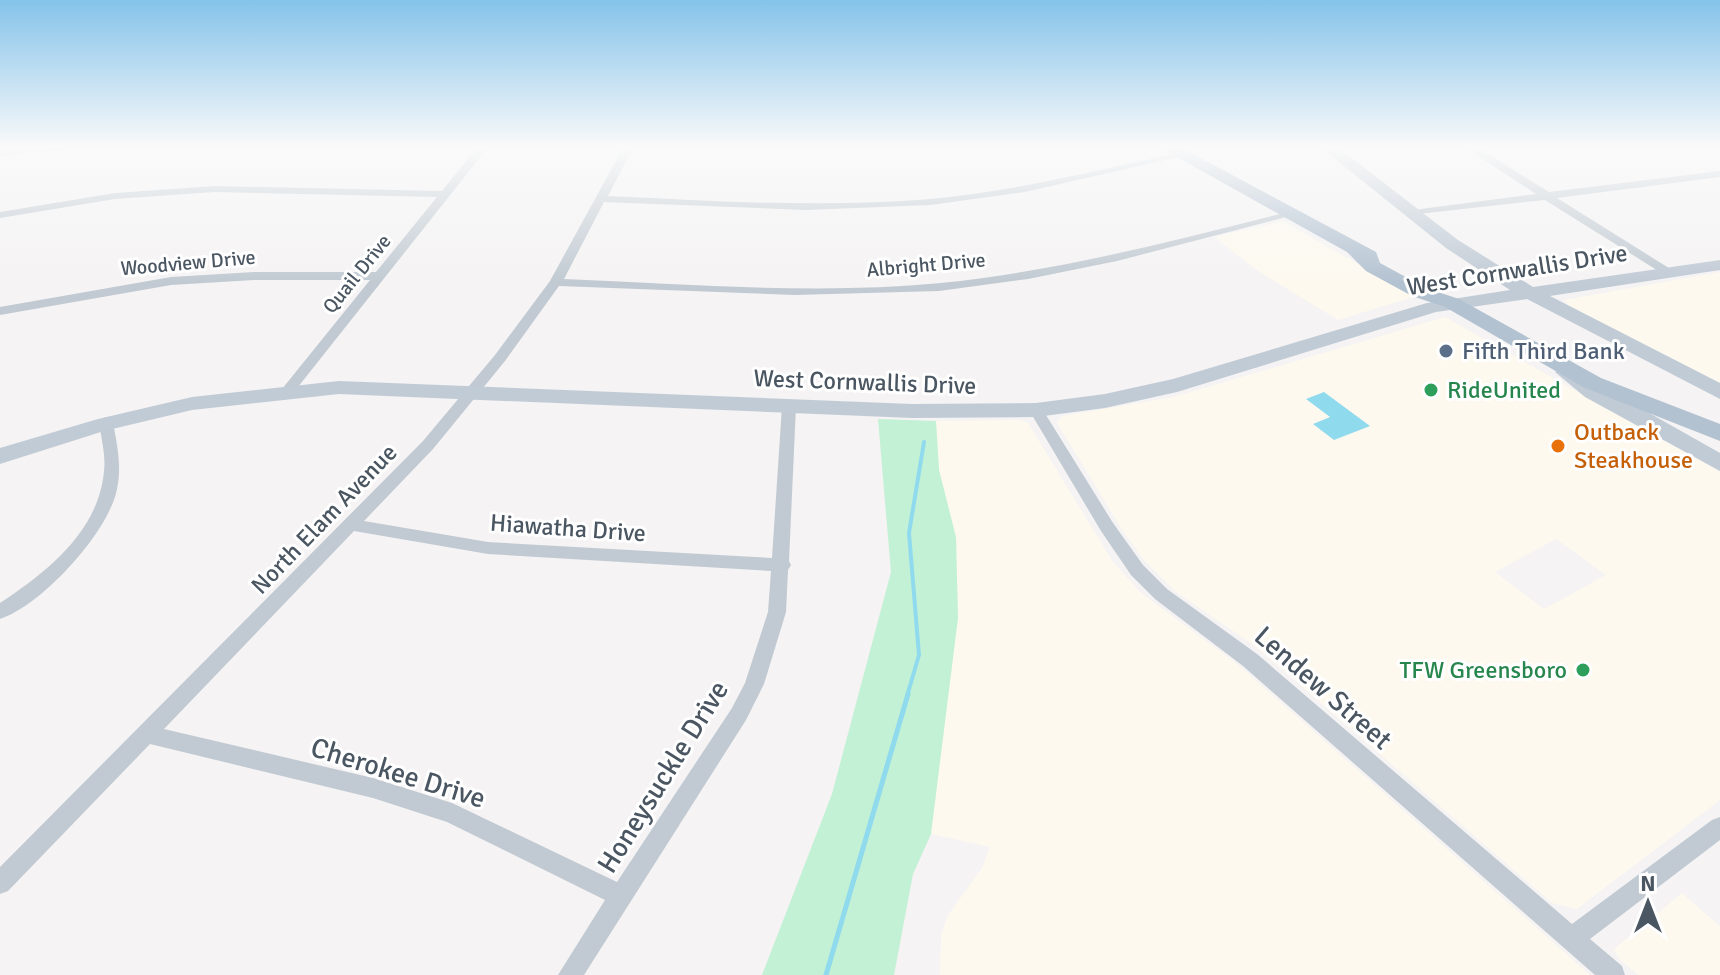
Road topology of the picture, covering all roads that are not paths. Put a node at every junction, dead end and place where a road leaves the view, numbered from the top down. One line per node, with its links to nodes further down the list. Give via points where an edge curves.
1 (179, 192): 15 (street)
2 (330, 192): 10 (street)
3 (448, 192): 10 (street, Quail Drive)
4 (605, 192): 12 (street, North Elam Avenue)
5 (1006, 192): 12 (street, via 932,202 806,207)
6 (1251, 192): 14 (main road)
7 (1385, 192): 13 (street)
8 (1539, 192): 11 (street)
9 (1582, 192): 11 (street)
10 (446, 194): 18 (street, Quail Drive)
11 (1546, 196): 13 (street); 17 (street)
12 (601, 199): 19 (street, North Elam Avenue)
13 (1413, 213): 20 (street)
14 (1292, 214): 19 (street, Albright Drive, via 1055,270 941,287 797,291); 21 (main road, via 1356,251 1373,267)
15 (0, 215)
16 (1720, 265): 17 (street, West Cornwallis Drive)
17 (1668, 273): 20 (street, West Cornwallis Drive)
18 (382, 276): 22 (street, Woodview Drive, via 186,280); 24 (street, Quail Drive)
19 (556, 282): 25 (street, North Elam Avenue)
20 (1527, 293): 21 (street, West Cornwallis Drive); 26 (street); 30 (street)
21 (1452, 303): 23 (main road); 28 (street, West Cornwallis Drive, via 1177,385)
22 (0, 311)
23 (1554, 363): 30 (main road, via 1612,391); 32 (street, via 1593,392)
24 (289, 389): 25 (street, West Cornwallis Drive); 29 (street, West Cornwallis Drive, via 182,403)
25 (473, 391): 27 (street, West Cornwallis Drive); 33 (street, North Elam Avenue)
26 (1720, 392)
27 (789, 406): 28 (street, West Cornwallis Drive); 34 (street, Honeysuckle Drive)
28 (1036, 410): 40 (street, Lendew Street, via 1107,527 1161,594 1250,660)
29 (106, 422): 31 (street, West Cornwallis Drive); 35 (street, via 113,472 98,517 50,574)
30 (1718, 426)
31 (0, 456)
32 (1720, 463)
33 (353, 525): 34 (street, Hiawatha Drive, via 488,548); 36 (street, North Elam Avenue)
34 (782, 565): 39 (street, Honeysuckle Drive, via 777,612 754,684)
35 (0, 612)
36 (147, 734): 38 (street, North Elam Avenue); 39 (street, Cherokee Drive, via 373,788 452,813)
37 (1720, 827): 40 (street)
38 (0, 883)
39 (622, 896): 41 (street, Honeysuckle Drive)
40 (1572, 938): 42 (street, Lendew Street)
41 (570, 975)
42 (1613, 975)

